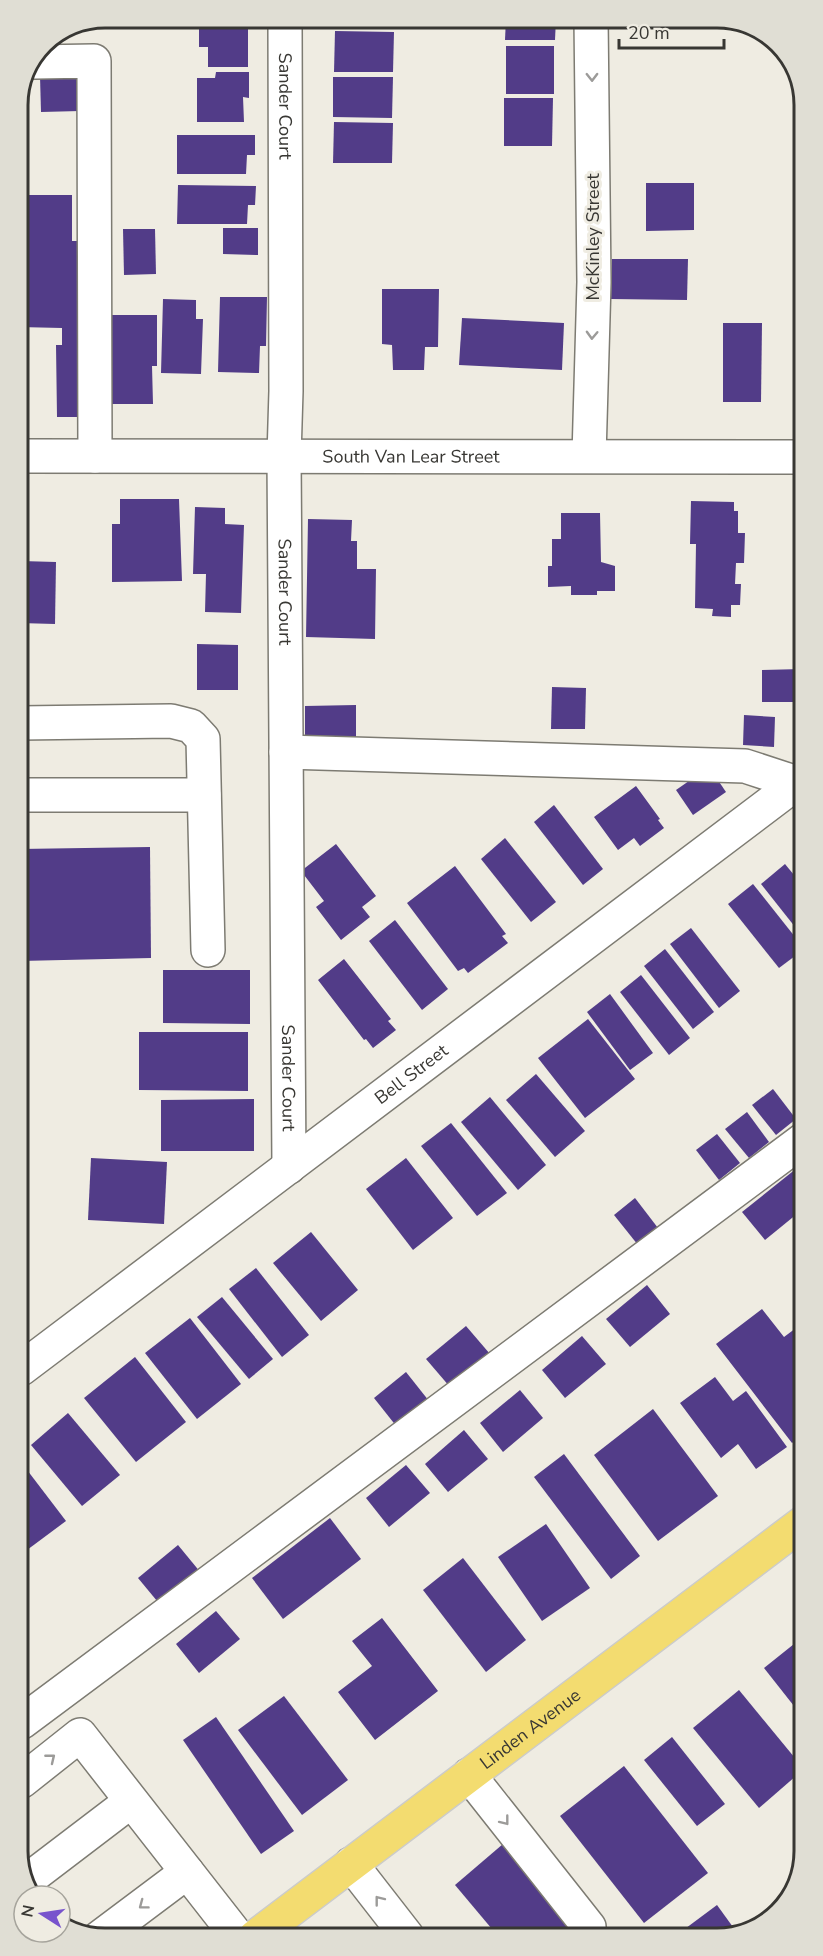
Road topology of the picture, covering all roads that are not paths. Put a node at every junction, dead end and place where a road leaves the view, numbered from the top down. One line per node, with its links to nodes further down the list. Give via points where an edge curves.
1 (285, 28): 6 (street, Sander Court)
2 (591, 29): 7 (street, McKinley Street, one-way to 7, via 594,282)
3 (42, 62): 5 (street, via 94,61)
4 (29, 456): 5 (street, South Van Lear Street)
5 (95, 456): 6 (street, South Van Lear Street)
6 (284, 456): 7 (street, South Van Lear Street); 10 (street, Sander Court)
7 (589, 456): 8 (street, South Van Lear Street)
8 (794, 457)
9 (29, 723): 14 (street, via 171,721 191,726 203,739)
10 (286, 752): 11 (street, via 745,766); 17 (street, Sander Court)
11 (794, 779)
12 (794, 786): 17 (street, Bell Street)
13 (29, 795): 14 (street)
14 (204, 795): 15 (street)
15 (208, 950)
16 (794, 1147): 20 (street)
17 (289, 1167): 18 (street, Bell Street)
18 (28, 1364)
19 (794, 1530): 21 (main road, Linden Avenue)
20 (28, 1717)
21 (469, 1775): 24 (main road, Linden Avenue); 31 (street, one-way to 31)
22 (28, 1776): 23 (street, one-way to 23, via 80,1735)
23 (130, 1802): 25 (street); 26 (street)
24 (351, 1864): 29 (main road, Linden Avenue); 30 (street, one-way to 24)
25 (187, 1872): 27 (street, one-way to 27); 28 (street)
26 (33, 1876)
27 (114, 1927)
28 (230, 1927)
29 (268, 1927)
30 (400, 1927)
31 (589, 1928)

